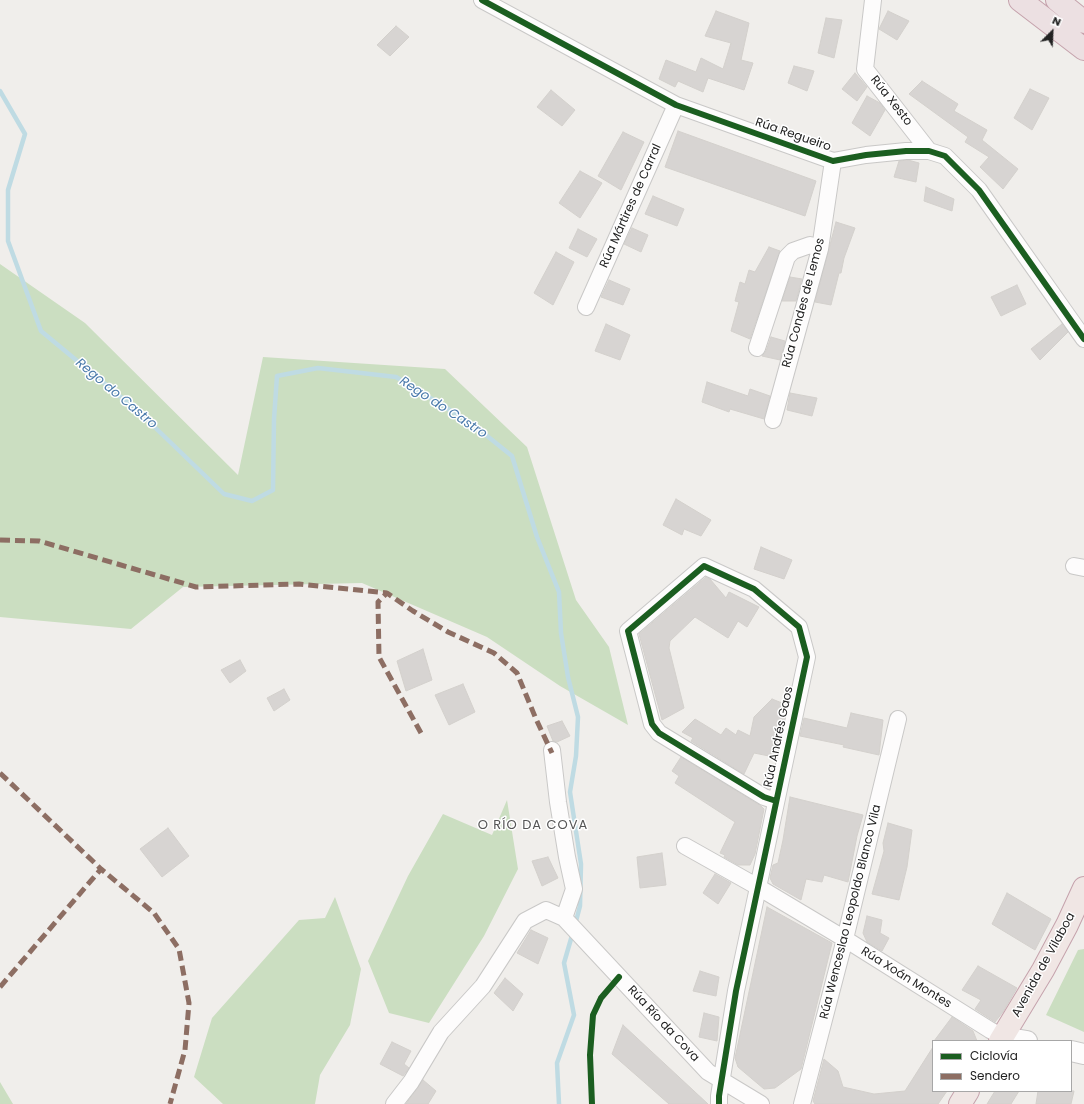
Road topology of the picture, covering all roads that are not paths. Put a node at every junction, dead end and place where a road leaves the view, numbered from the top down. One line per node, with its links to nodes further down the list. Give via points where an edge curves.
1 (482, 0): 7 (street, Rúa Regueiro)
2 (873, 0): 8 (street, Rúa Xesto, via 866,69)
3 (1020, 0): 6 (highway)
4 (1057, 0): 5 (highway)
5 (1084, 22)
6 (1084, 49)
7 (676, 105): 9 (street, Rúa Regueiro); 11 (street, Rúa Mártires de Carral)
8 (929, 151): 9 (street, Rúa Regueiro, via 866,155); 12 (street, Rúa Regueiro, via 944,156 979,190)
9 (833, 161): 10 (street, Rúa Condes de Lemos)
10 (820, 248): 13 (street, via 810,245 793,251 787,257); 14 (street, Rúa Condes de Lemos)
11 (586, 307)
12 (1084, 339)
13 (757, 348)
14 (773, 420)
15 (898, 719): 22 (street, Rúa Wenceslao Leopoldo Blanco Vila)
16 (552, 750): 21 (street, via 558,802 574,889)
17 (776, 801): 17 (street, Rúa Andrés Gaos, via 808,657 799,627 754,590 704,566 628,631 652,724 659,733 764,797); 19 (street, Rúa Andrés Gaos)
18 (685, 846): 19 (street, Rúa Xoán Montes)
19 (758, 887): 22 (street, Rúa Xoán Montes); 27 (street, Rúa Andrés Gaos)
20 (1084, 888): 23 (highway, Avenida de Vilaboa, via 1043,970)
21 (564, 918): 27 (street, Rúa Río da Cova, via 708,1072); 29 (street, Rúa Río da Cova, via 546,910 525,922 483,986 441,1032 411,1082)
22 (845, 939): 23 (street, Rúa Xoán Montes); 32 (street, Rúa Wenceslao Leopoldo Blanco Vila)
23 (1002, 1039): 24 (street)
24 (1014, 1040)
25 (1072, 1051): 26 (street)
26 (1084, 1054)
27 (721, 1081): 30 (street, Rúa Andrés Gaos); 31 (street, Rúa Río da Cova)
28 (967, 1092): 33 (highway)
29 (394, 1104)
30 (719, 1104)
31 (761, 1104)
32 (802, 1104)
33 (960, 1104)

